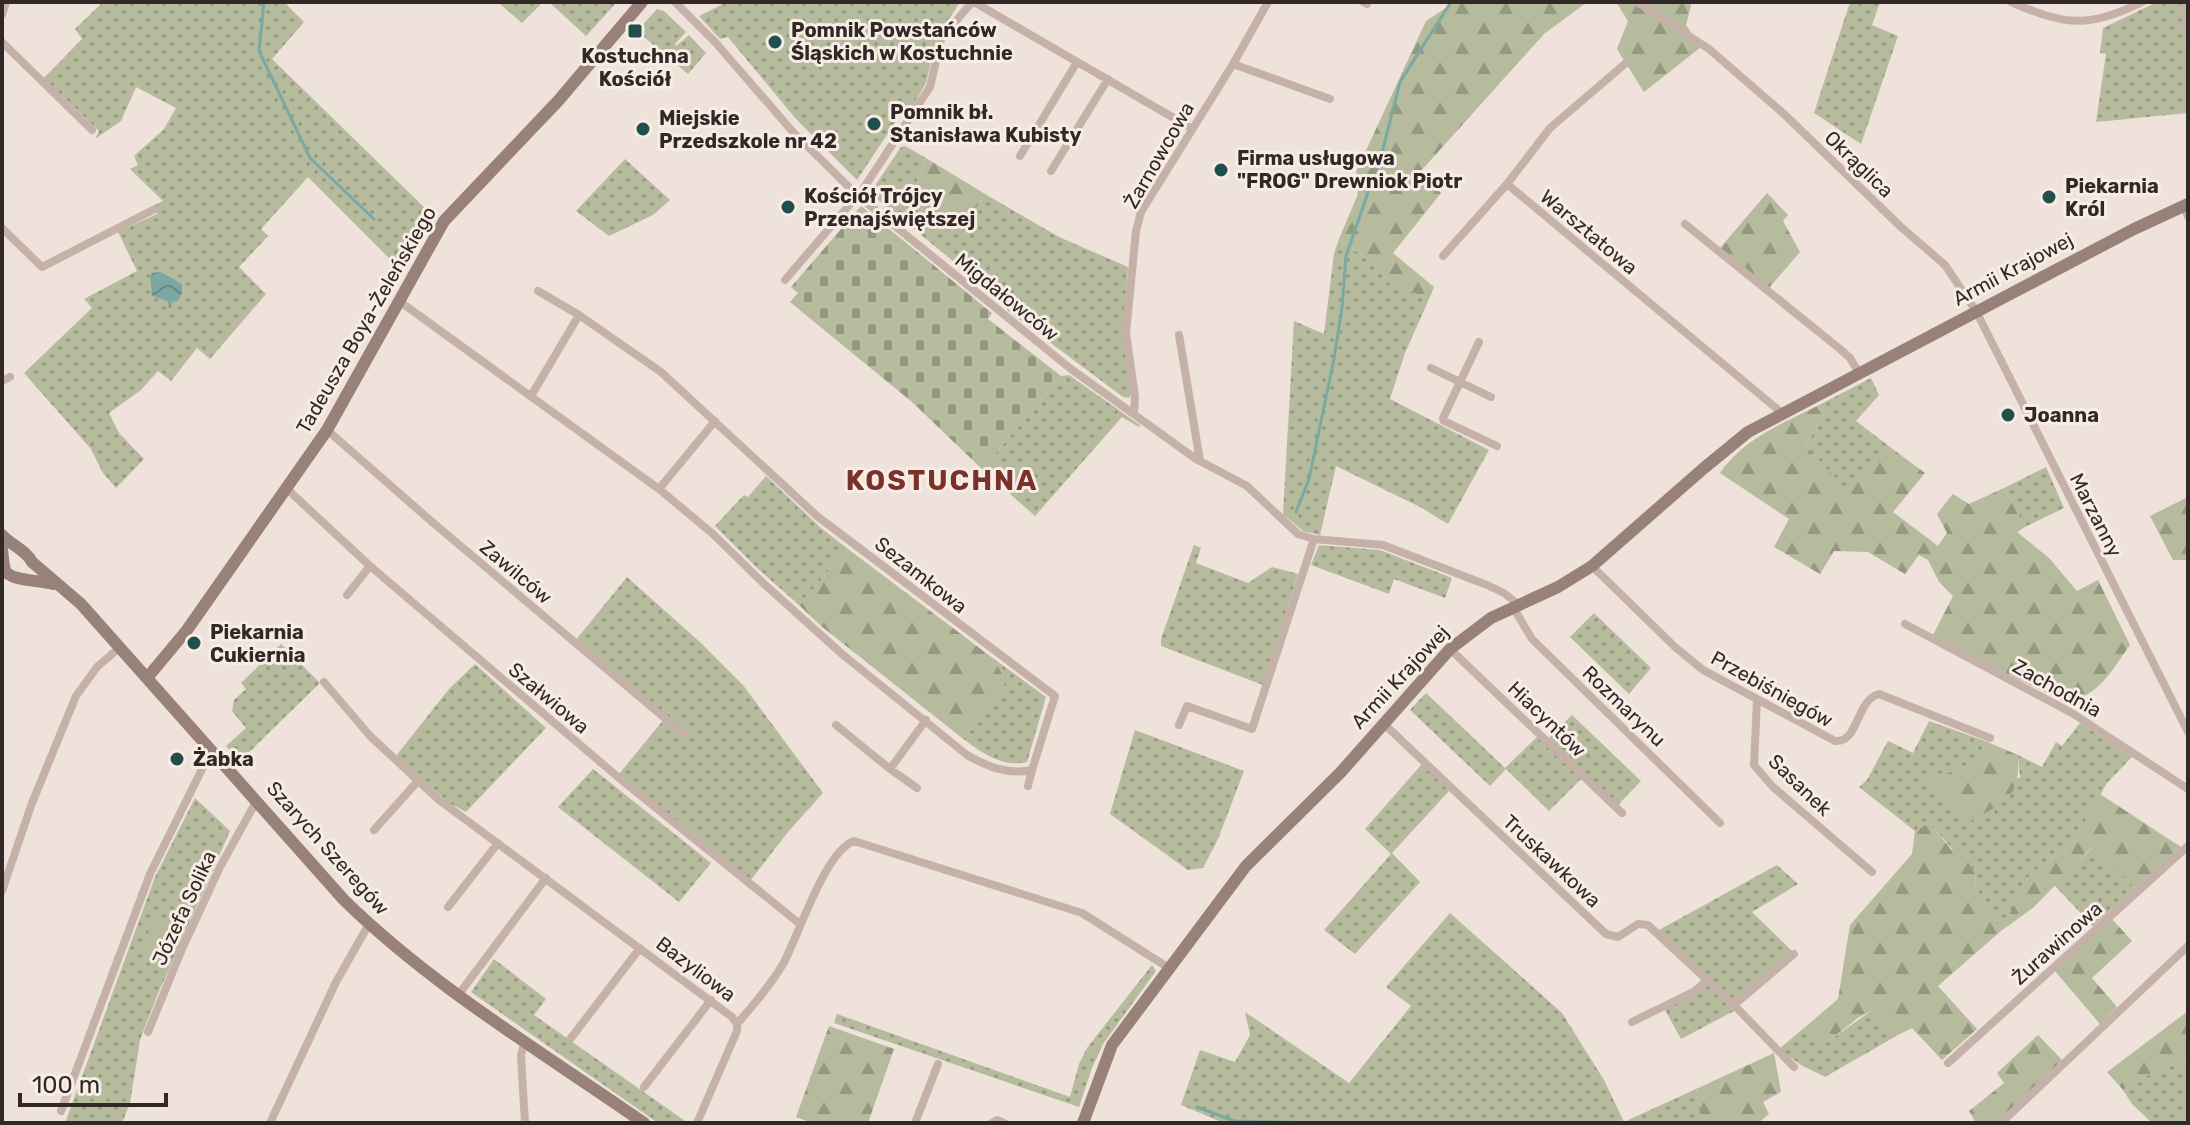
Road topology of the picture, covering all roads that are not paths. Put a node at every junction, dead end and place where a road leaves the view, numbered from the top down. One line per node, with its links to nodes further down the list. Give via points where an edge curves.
1 (6, 2): 10 (street)
2 (642, 2): 31 (street, Tadeusza Boya-Żeleńskiego, via 558,101 444,221)
3 (675, 2): 23 (street, Migdałowców)
4 (975, 2): 13 (street); 23 (street, via 941,39 930,87)
5 (1268, 2): 15 (street, Żarnowcowa)
6 (1637, 2): 32 (street, Okrąglica, via 1709,49 1784,114 1945,265)
7 (2011, 2): 8 (street, via 2084,22 2108,18)
8 (2142, 2)
9 (2184, 2): 11 (street)
10 (2, 15)
11 (2188, 39)
12 (2, 42): 19 (street)
13 (1077, 62): 16 (street); 20 (street)
14 (1626, 63): 22 (street, via 1550,128)
15 (1233, 64): 17 (street); 18 (street, Żarnowcowa)
16 (1108, 79): 18 (street); 21 (street)
17 (1330, 99)
18 (1191, 128): 41 (street, Żarnowcowa, via 1141,212 1136,231 1126,333)
19 (92, 130)
20 (1020, 156)
21 (1051, 171)
22 (1507, 184): 28 (street); 42 (street, Warsztatowa)
23 (858, 196): 29 (street); 41 (street, Migdałowców, via 1071,369)
24 (2187, 209): 32 (street, Armii Krajowej)
25 (153, 210): 27 (street, via 42,267)
26 (1685, 224): 37 (street, via 1840,349)
27 (2, 228)
28 (1443, 256)
29 (785, 280)
30 (538, 291): 33 (street, Sezamkowa)
31 (399, 301): 39 (street); 44 (street, Tadeusza Boya-Żeleńskiego)
32 (1976, 311): 37 (street, Armii Krajowej); 70 (street, Marzanny)
33 (579, 315): 39 (street); 43 (street, Sezamkowa, via 661,372)
34 (1179, 335): 46 (street)
35 (1479, 342): 38 (street)
36 (1431, 368): 38 (street)
37 (1859, 373): 42 (street, Armii Krajowej)
38 (1460, 382): 40 (street); 45 (street, via 1444,421)
39 (531, 396): 48 (street)
40 (1491, 397)
41 (1134, 413): 46 (street, Migdałowców)
42 (1782, 413): 55 (street, Armii Krajowej, via 1728,447)
43 (715, 421): 48 (street); 75 (street, Sezamkowa, via 817,516 1055,696)
44 (327, 430): 47 (street, Tadeusza Boya-Żeleńskiego); 71 (street, Zawilców)
45 (1497, 446)
46 (1200, 461): 50 (street, Migdałowców, via 1242,482 1298,534)
47 (286, 488): 54 (street, Szałwiowa); 63 (street, Tadeusza Boya-Żeleńskiego)
48 (659, 489): 66 (street, via 842,654)
49 (2, 535): 51 (street)
50 (1314, 539): 59 (street, Migdałowców, via 1383,545 1487,585); 69 (street, via 1252,729 1187,706)
51 (19, 551): 52 (street); 53 (street)
52 (3, 556): 56 (street, via 9,576)
53 (32, 562): 56 (street); 57 (street, Szarych Szeregów)
54 (370, 566): 58 (street); 91 (street, Szałwiowa)
55 (1592, 566): 59 (street, Armii Krajowej); 65 (street, Przebiśniegów, via 1692,662)
56 (25, 577): 57 (street, Szarych Szeregów)
57 (60, 586): 61 (street, Szarych Szeregów)
58 (347, 595)
59 (1516, 606): 62 (street, Armii Krajowej); 82 (street, Rozmarynu, via 1532,639)
60 (1905, 624): 79 (street, Zachodnia, via 2085,721)
61 (119, 648): 63 (street, Szarych Szeregów); 88 (street, via 76,696)
62 (1450, 649): 67 (street, Armii Krajowej); 81 (street, Hiacyntów)
63 (147, 678): 73 (street, Szarych Szeregów)
64 (324, 682): 76 (street, Bazyliowa)
65 (1757, 700): 72 (street, Przebiśniegów, via 1840,742 1874,694); 86 (street, Sasanek, via 1754,765)
66 (926, 720): 74 (street); 75 (street, via 984,765 1019,773)
67 (1383, 723): 95 (street, Armii Krajowej, via 1253,858); 96 (street, Truskawkowa, via 1606,934 1618,937 1638,924 1648,925)
68 (836, 725): 74 (street)
69 (1179, 725)
70 (2188, 732)
71 (686, 736)
72 (1990, 738)
73 (212, 749): 80 (street, Szarych Szeregów); 109 (street, via 150,874)
74 (890, 769): 78 (street)
75 (1032, 770): 77 (street, Sezamkowa)
76 (417, 782): 83 (street); 84 (street, Bazyliowa)
77 (1028, 786)
78 (917, 788)
79 (2188, 789)
80 (257, 800): 90 (street, Szarych Szeregów); 102 (street, Józefa Solika, via 220,867)
81 (1622, 813)
82 (1720, 823)
83 (374, 830)
84 (498, 843): 87 (street, Bazyliowa); 89 (street)
85 (2188, 846): 105 (street, Żurawinowa)
86 (1872, 872)
87 (546, 878): 93 (street, Bazyliowa); 97 (street)
88 (2, 891)
89 (448, 907)
90 (369, 924): 97 (street, Szarych Szeregów); 110 (street)
91 (800, 924): 95 (street, via 827,872 854,841 1082,913); 101 (street, via 774,978)
92 (2188, 946): 118 (street)
93 (640, 948): 98 (street, Bazyliowa); 103 (street)
94 (1794, 954): 99 (street)
95 (1169, 968): 117 (street, Armii Krajowej, via 1112,1045)
96 (1707, 980): 99 (street, Truskawkowa); 100 (street)
97 (459, 994): 104 (street, Szarych Szeregów)
98 (711, 1000): 101 (street, Bazyliowa); 108 (street)
99 (1734, 1005): 107 (street, Truskawkowa)
100 (1632, 1022)
101 (737, 1024): 113 (street, Bazyliowa)
102 (148, 1032)
103 (571, 1038)
104 (525, 1040): 111 (street); 112 (street, Szarych Szeregów)
105 (1948, 1063)
106 (938, 1064): 114 (street)
107 (1794, 1067)
108 (644, 1087)
109 (61, 1111)
110 (270, 1123)
111 (525, 1123)
112 (644, 1123)
113 (697, 1123)
114 (915, 1123)
115 (992, 1123): 116 (street)
116 (1004, 1123)
117 (1083, 1123)
118 (2001, 1123)

